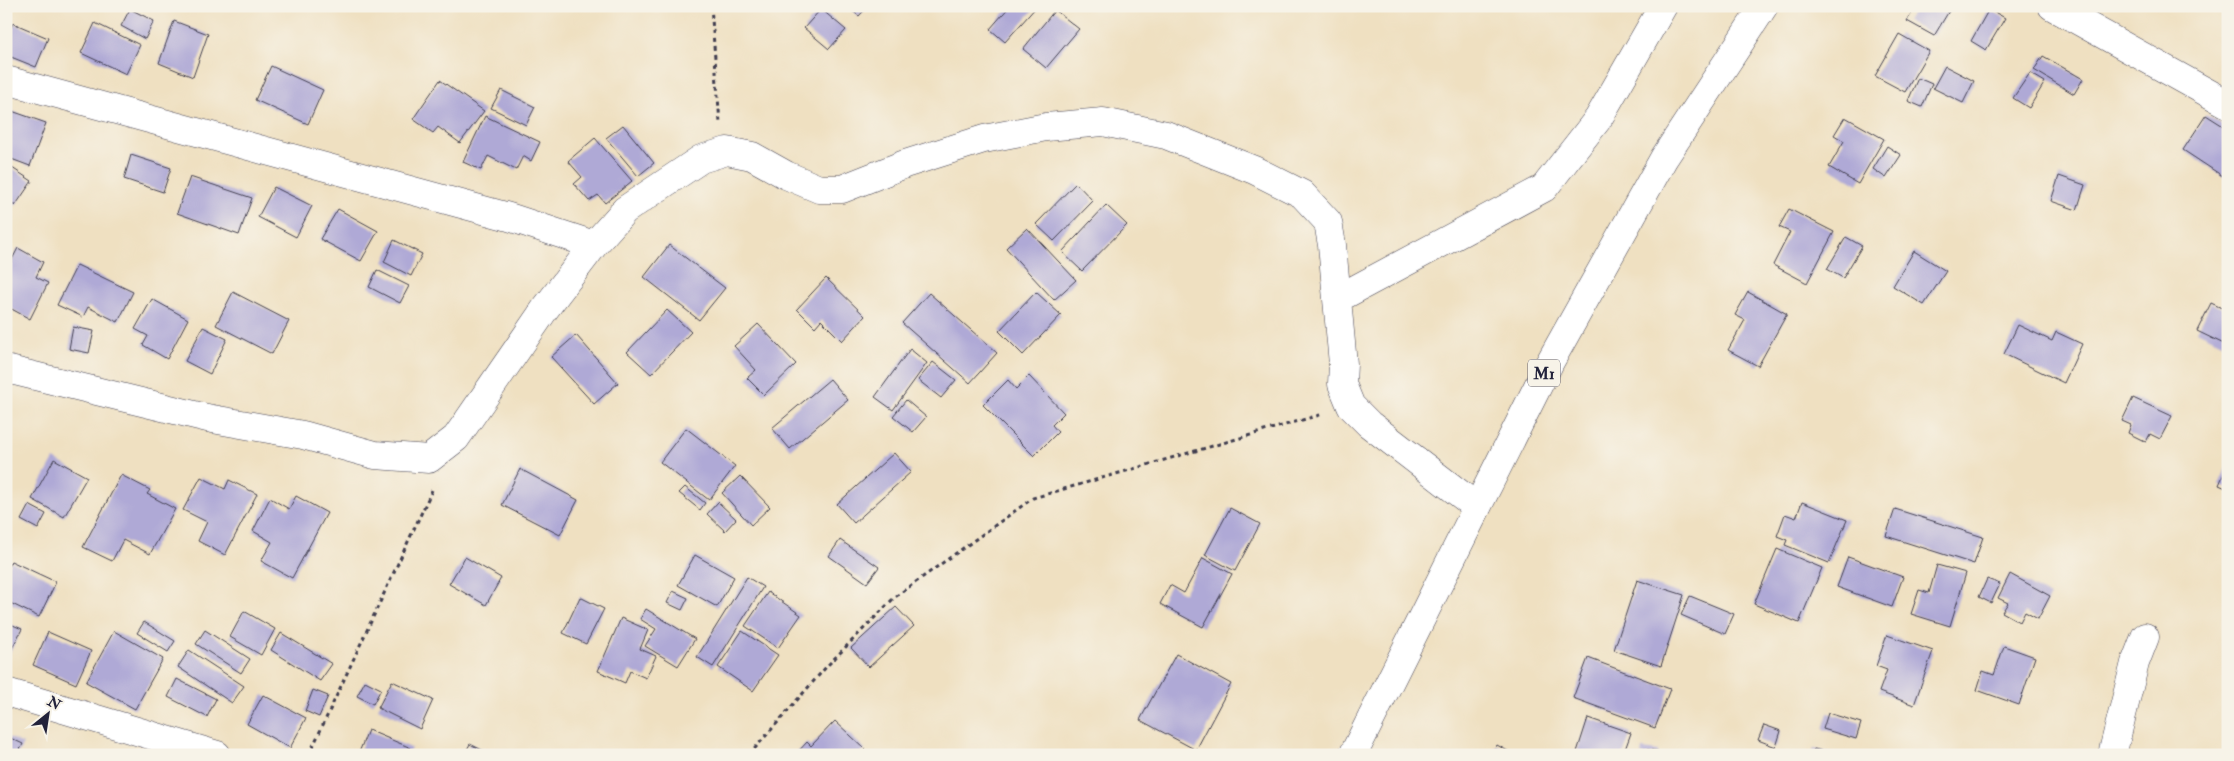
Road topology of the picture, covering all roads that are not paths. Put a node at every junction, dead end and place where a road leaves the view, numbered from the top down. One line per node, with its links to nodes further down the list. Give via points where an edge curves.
1 (1663, 6): 7 (main road, via 1598,119 1544,188)
2 (1764, 6): 9 (main road, M1, via 1664,158 1550,362)
3 (2052, 6): 5 (main road)
4 (6, 80): 6 (main road, via 508,217)
5 (2228, 104)
6 (594, 245): 7 (main road, via 625,210 701,159 728,151 752,156 786,176 820,188 842,189 905,164 984,140 1046,126 1104,122 1166,135 1254,170 1302,194 1328,222); 8 (main road, via 545,308 456,438 429,459 375,455 303,435 207,418)
7 (1337, 299): 9 (main road, via 1344,364 1342,384 1351,406 1369,424)
8 (6, 369)
9 (1477, 507): 13 (main road, M1)
10 (2145, 637): 14 (main road, via 2135,663)
11 (6, 692): 12 (main road)
12 (217, 755)
13 (1353, 755)
14 (2112, 755)

